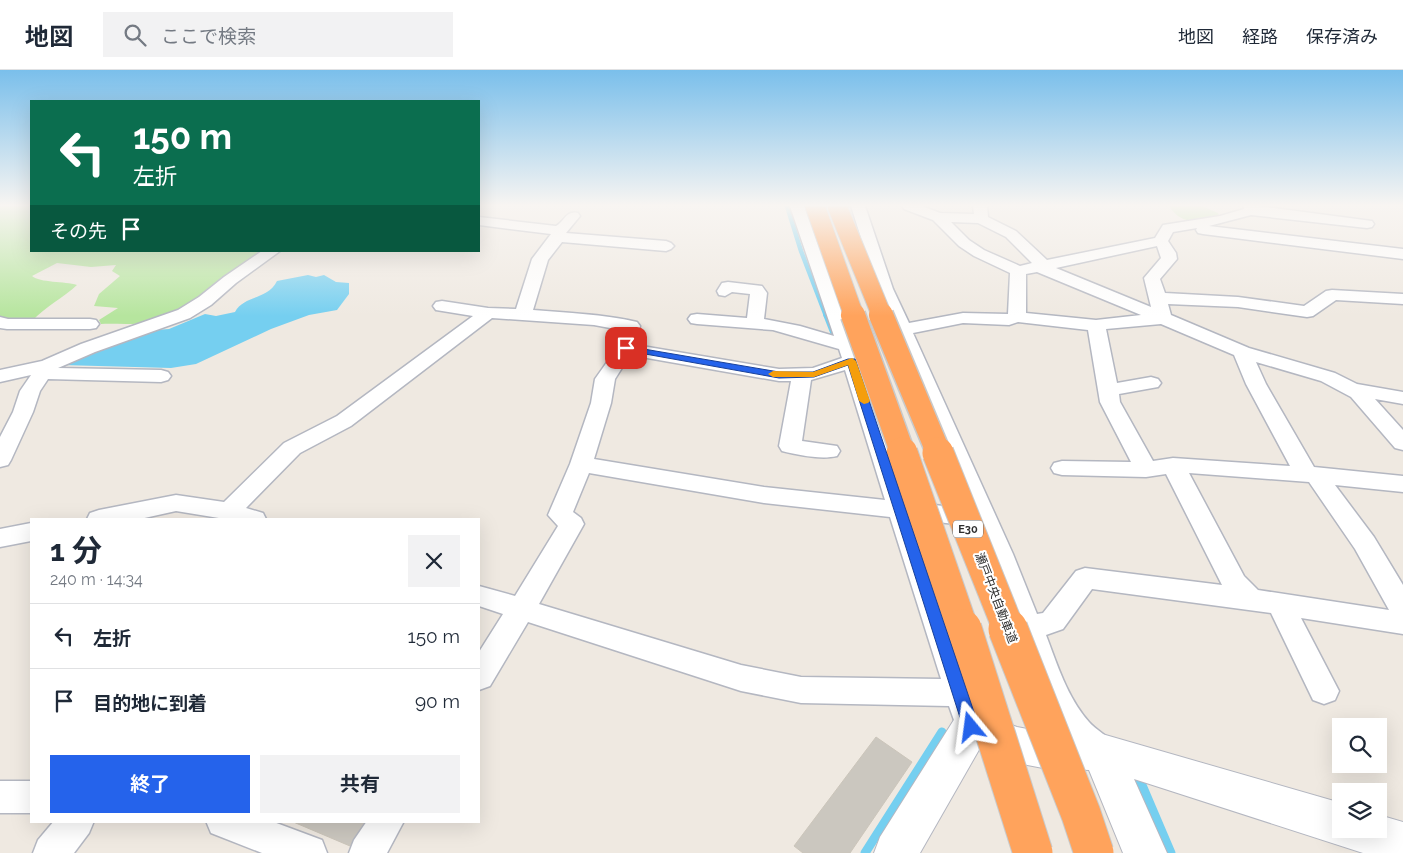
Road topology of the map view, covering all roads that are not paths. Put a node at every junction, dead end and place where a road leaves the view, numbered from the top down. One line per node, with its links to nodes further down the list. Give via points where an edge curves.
1 (553, 243): 22 (street, via 540,259)
2 (635, 243): 12 (street)
3 (810, 243): 33 (street)
4 (828, 243): 81 (highway, bridge, via 942,565)
5 (852, 243): 82 (highway, 瀬戸中央自動車道 / E30, bridge, via 953,489)
6 (870, 243): 30 (street)
7 (964, 243): 16 (street)
8 (1022, 243): 15 (street)
9 (1153, 243): 15 (street)
10 (1161, 243): 18 (street, via 1169,259 1152,278)
11 (1308, 243): 14 (street)
12 (666, 246)
13 (272, 252): 34 (street, via 184,314 88,348)
14 (1403, 254)
15 (1040, 266): 16 (street); 24 (street)
16 (1018, 272): 23 (street)
17 (725, 291): 27 (street, via 728,287 759,293)
18 (1157, 298): 19 (street, via 1238,302 1307,312 1332,295); 24 (street)
19 (1403, 299)
20 (442, 306): 21 (street)
21 (488, 313): 22 (street); 54 (street, via 344,420 292,448)
22 (523, 314): 31 (street, via 631,326)
23 (1016, 317): 29 (street); 30 (street, via 1009,320 961,312)
24 (1163, 318): 29 (street); 32 (street)
25 (698, 320): 27 (street)
26 (0, 322): 28 (street)
27 (754, 322): 33 (street, via 800,331)
28 (90, 324)
29 (1096, 325): 40 (street)
30 (903, 330): 57 (street)
31 (626, 348): 37 (street, via 756,372); 47 (street, via 605,379 601,403)
32 (1242, 352): 39 (street, via 1328,377); 51 (street, via 1256,384)
33 (849, 353): 37 (street, via 814,374); 53 (street)
34 (44, 369): 35 (street); 36 (street); 42 (street, via 30,391)
35 (0, 376)
36 (161, 376)
37 (802, 376): 45 (street, via 790,446)
38 (1150, 383): 40 (street)
39 (1348, 388): 41 (street); 44 (street, via 1358,393)
40 (1110, 390): 50 (street, via 1110,402)
41 (1403, 398)
42 (23, 412): 43 (street); 46 (street)
43 (0, 418)
44 (1403, 443)
45 (829, 452)
46 (0, 460)
47 (581, 464): 53 (street, via 764,495); 64 (street, via 560,514 572,524)
48 (1173, 465): 50 (street); 51 (street); 61 (street, via 1234,583)
49 (1062, 468): 50 (street)
50 (1146, 470)
51 (1311, 475): 52 (street); 63 (street, via 1365,543)
52 (1403, 484)
53 (900, 510): 57 (street); 69 (street)
54 (229, 511): 55 (street, via 176,503); 56 (street)
55 (104, 518)
56 (251, 518)
57 (984, 518): 66 (street)
58 (30, 532): 59 (street)
59 (0, 538)
60 (480, 596): 64 (street)
61 (1251, 598): 62 (street); 66 (street, via 1085,578 1053,621)
62 (1280, 603): 65 (street); 68 (street)
63 (1403, 609)
64 (522, 610): 67 (street); 69 (street, via 740,678 801,690)
65 (1403, 623)
66 (1030, 628): 70 (street, via 1056,698 1078,732)
67 (480, 675)
68 (1324, 691)
69 (966, 710): 70 (street, via 1026,747); 80 (street)
70 (1102, 752): 76 (street); 83 (street)
71 (30, 797): 72 (street)
72 (0, 798)
73 (75, 823): 77 (street)
74 (228, 823): 78 (street)
75 (386, 823): 79 (street)
76 (1332, 825)
77 (51, 853)
78 (309, 853)
79 (367, 853)
80 (896, 853)
81 (1033, 853)
82 (1094, 853)
83 (1145, 853)

